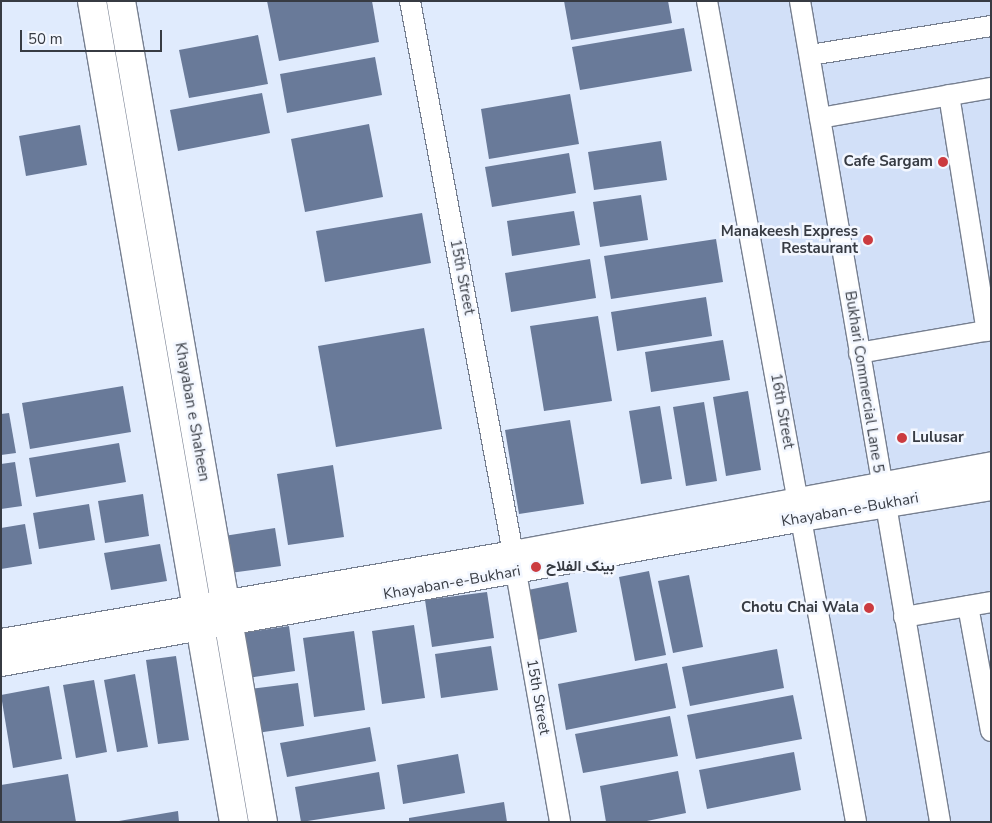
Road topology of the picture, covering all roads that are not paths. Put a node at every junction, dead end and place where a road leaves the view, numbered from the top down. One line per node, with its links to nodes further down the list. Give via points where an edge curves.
1 (92, 1): 22 (main road, Khayaban e Shaheen)
2 (121, 1): 20 (main road, Khayaban e Shaheen)
3 (410, 1): 17 (street, 15th Street)
4 (707, 1): 16 (street, 16th Street)
5 (800, 1): 7 (street, Bukhari Commercial Lane 5)
6 (991, 26): 7 (street)
7 (810, 55): 10 (street, Bukhari Commercial Lane 5)
8 (991, 88): 9 (street)
9 (949, 95): 10 (street); 11 (street)
10 (820, 118): 12 (street, Bukhari Commercial Lane 5)
11 (989, 330): 12 (street)
12 (859, 353): 15 (street, Bukhari Commercial Lane 5)
13 (991, 464): 15 (street, Khayaban-e-Bukhari)
14 (991, 487): 15 (street, Khayaban-e-Bukhari)
15 (883, 494): 16 (street, Khayaban-e-Bukhari); 21 (street, Bukhari Commercial Lane 5)
16 (800, 507): 17 (street, Khayaban-e-Bukhari); 29 (street, 16th Street)
17 (514, 562): 20 (street, Khayaban-e-Bukhari); 28 (street, 15th Street)
18 (991, 602): 19 (street)
19 (968, 606): 21 (street); 25 (street)
20 (226, 612): 22 (street, Khayaban-e-Bukhari); 27 (main road, Khayaban e Shaheen)
21 (904, 617): 30 (street, Bukhari Commercial Lane 5)
22 (198, 618): 23 (street, Khayaban-e-Bukhari); 24 (street, Khayaban-e-Bukhari); 26 (main road, Khayaban e Shaheen)
23 (1, 640)
24 (1, 664)
25 (991, 731)
26 (234, 822)
27 (264, 822)
28 (560, 822)
29 (856, 822)
30 (940, 822)

